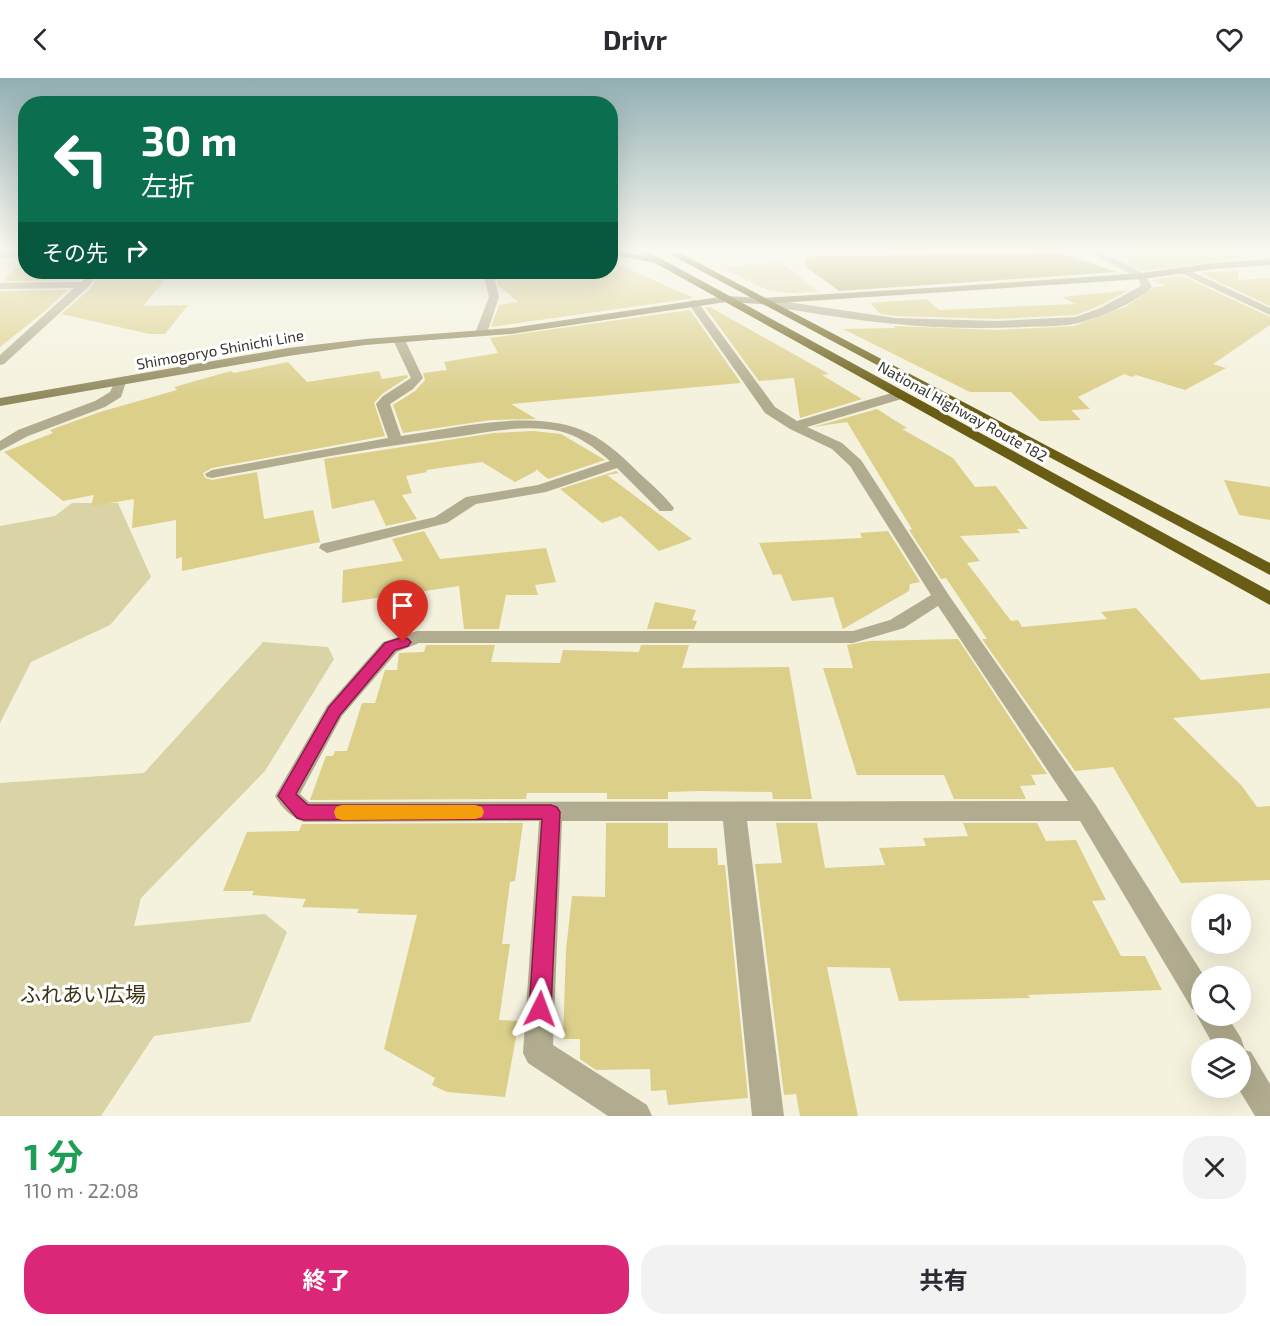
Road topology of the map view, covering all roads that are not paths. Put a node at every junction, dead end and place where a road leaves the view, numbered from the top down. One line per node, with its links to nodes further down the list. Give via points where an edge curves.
1 (68, 299): 15 (street)
2 (493, 299): 13 (street)
3 (722, 299): 11 (main road, Shimogoryo Shinichi Line)
4 (726, 299): 17 (highway, National Highway Route 182)
5 (734, 299): 10 (main road, Shimogoryo Shinichi Line)
6 (758, 299): 10 (highway, National Highway Route 182)
7 (785, 299): 10 (main road, Shimogoryo Shinichi Line)
8 (1123, 299): 10 (street, via 1076,320 1008,325 815,312)
9 (1244, 299): 12 (street)
10 (761, 301): 26 (highway, National Highway Route 182)
11 (693, 303): 13 (main road, Shimogoryo Shinichi Line); 19 (street, via 770,410)
12 (1270, 312)
13 (481, 333): 14 (main road, Shimogoryo Shinichi Line)
14 (399, 340): 16 (main road, Shimogoryo Shinichi Line, via 288,351); 20 (street, via 417,378 411,388 390,395 383,404)
15 (0, 361)
16 (120, 382): 18 (main road, Shimogoryo Shinichi Line); 21 (street, via 116,394 100,404 23,433)
17 (900, 395): 19 (street); 27 (highway, National Highway Route 182)
18 (0, 402)
19 (795, 426): 28 (street, via 837,446 855,463)
20 (396, 440): 22 (street, via 502,427 551,426 576,432 600,445); 23 (street)
21 (0, 447)
22 (618, 463): 24 (street); 25 (street, via 541,489 471,500 441,520)
23 (212, 474)
24 (666, 508)
25 (327, 548)
26 (1270, 570)
27 (1270, 598)
28 (943, 600): 29 (street); 30 (street, via 932,601 897,624 854,637 417,638 390,647 334,711 287,796 304,813)
29 (1087, 811): 31 (street); 32 (street)
30 (551, 812): 31 (street); 35 (street, via 538,1053)
31 (734, 812): 36 (street)
32 (1191, 981)
33 (1251, 1082): 34 (street)
34 (1270, 1112)
35 (636, 1116)
36 (768, 1116)

